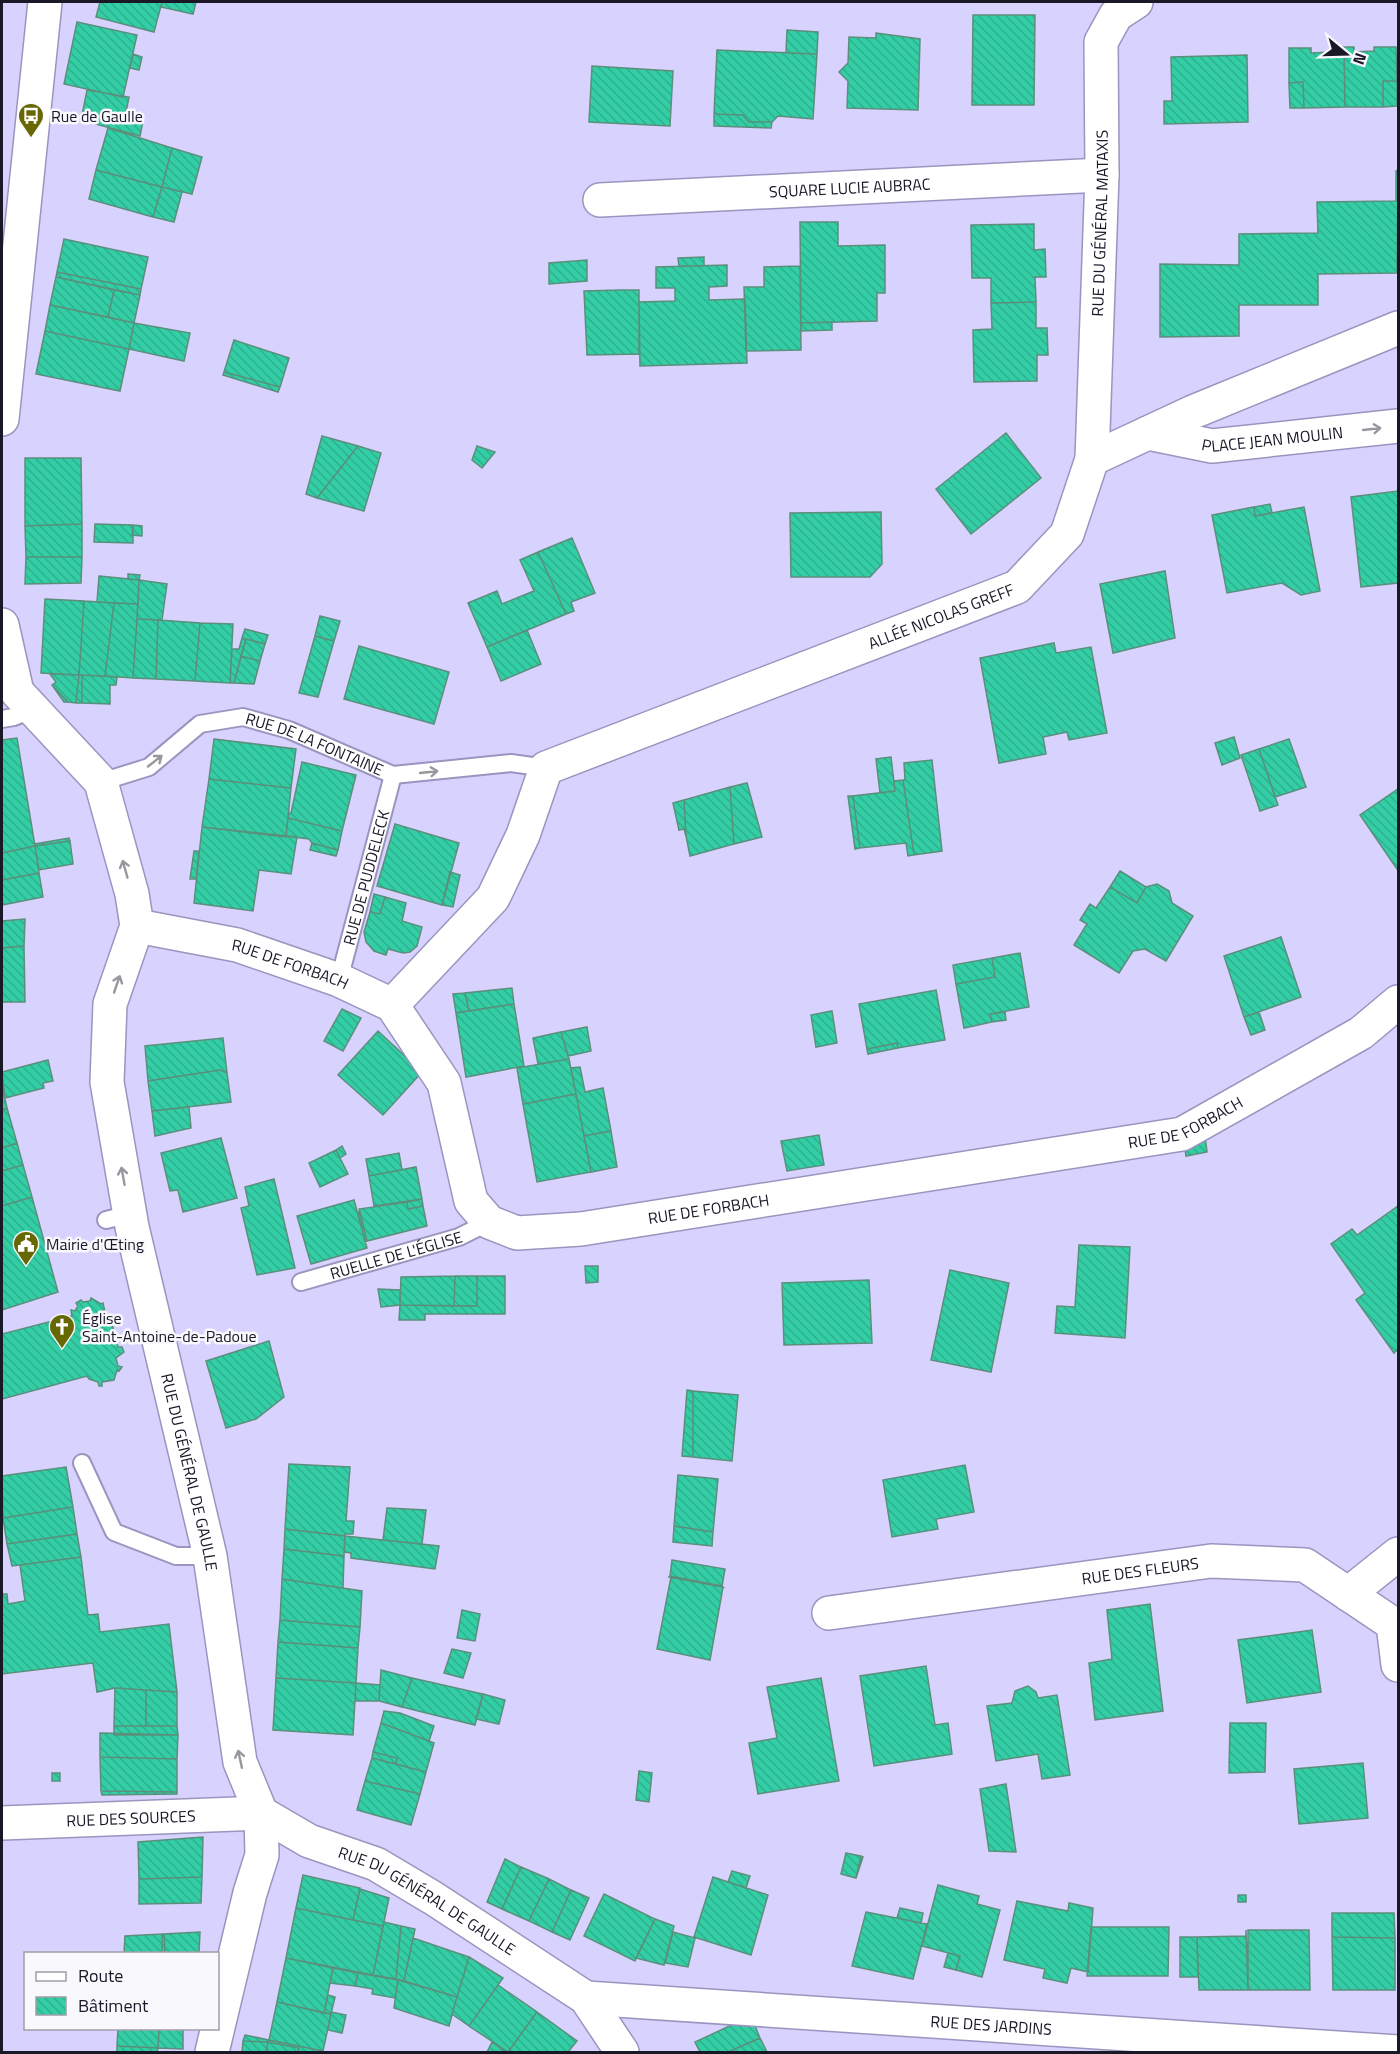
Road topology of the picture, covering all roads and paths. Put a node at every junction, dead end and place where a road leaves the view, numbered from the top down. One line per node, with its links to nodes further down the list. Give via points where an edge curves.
1 (45, 2): 6 (street)
2 (1136, 2): 3 (street, RUE DU GÉNÉRAL MATAXIS, via 1116,15 1101,42)
3 (1102, 175): 4 (street, SQUARE LUCIE AUBRAC); 9 (street, RUE DU GÉNÉRAL MATAXIS)
4 (600, 200)
5 (1398, 328): 8 (street)
6 (2, 419)
7 (1398, 426): 8 (street, PLACE JEAN MOULIN, one-way to 7, via 1212,446)
8 (1148, 433): 9 (street)
9 (1092, 459): 13 (street, ALLÉE NICOLAS GREFF, via 1067,534 1017,587)
10 (2, 625): 11 (street, RUE DU GÉNÉRAL DE GAULLE, via 17,692)
11 (33, 709): 12 (lane); 15 (street, RUE DU GÉNÉRAL DE GAULLE)
12 (2, 719)
13 (546, 768): 14 (lane, RUE DE LA FONTAINE, one-way to 13, via 511,763); 19 (street, via 523,835 493,898)
14 (393, 776): 15 (lane, RUE DE LA FONTAINE, one-way to 14, via 149,767 200,724 243,717 289,730); 17 (lane, RUE DE PUDDELECK)
15 (101, 782): 16 (street, RUE DU GÉNÉRAL DE GAULLE, one-way to 15)
16 (137, 926): 17 (street, RUE DE FORBACH, via 237,945); 24 (street, RUE DU GÉNÉRAL DE GAULLE, one-way to 16, via 118,1217 107,1082 110,1004)
17 (339, 980): 19 (street, RUE DE FORBACH)
18 (1398, 1002): 20 (street, RUE DE FORBACH, via 1361,1034 1182,1134 581,1229 517,1233)
19 (392, 1005): 20 (street, via 444,1083 471,1201)
20 (489, 1222): 21 (lane, RUELLE DE L'ÉGLISE, via 459,1237)
21 (301, 1282)
22 (82, 1463): 24 (lane, via 114,1532 176,1556)
23 (1398, 1554): 25 (street)
24 (210, 1556): 28 (street, RUE DU GÉNÉRAL DE GAULLE, one-way to 24, via 240,1762)
25 (1348, 1594): 26 (street, RUE DES FLEURS, via 1305,1565 1211,1561); 27 (street, RUE DES FLEURS, via 1393,1624)
26 (829, 1613)
27 (1398, 1665)
28 (261, 1813): 29 (street, RUE DES SOURCES); 30 (street, RUE DU GÉNÉRAL DE GAULLE, via 309,1842 376,1864); 31 (street, via 262,1855)
29 (2, 1823)
30 (586, 1998): 34 (street, RUE DU GÉNÉRAL DE GAULLE); 35 (street, RUE DES JARDINS)
31 (219, 2023)
32 (217, 2030): 33 (street)
33 (212, 2052)
34 (622, 2052)
35 (1398, 2052)

